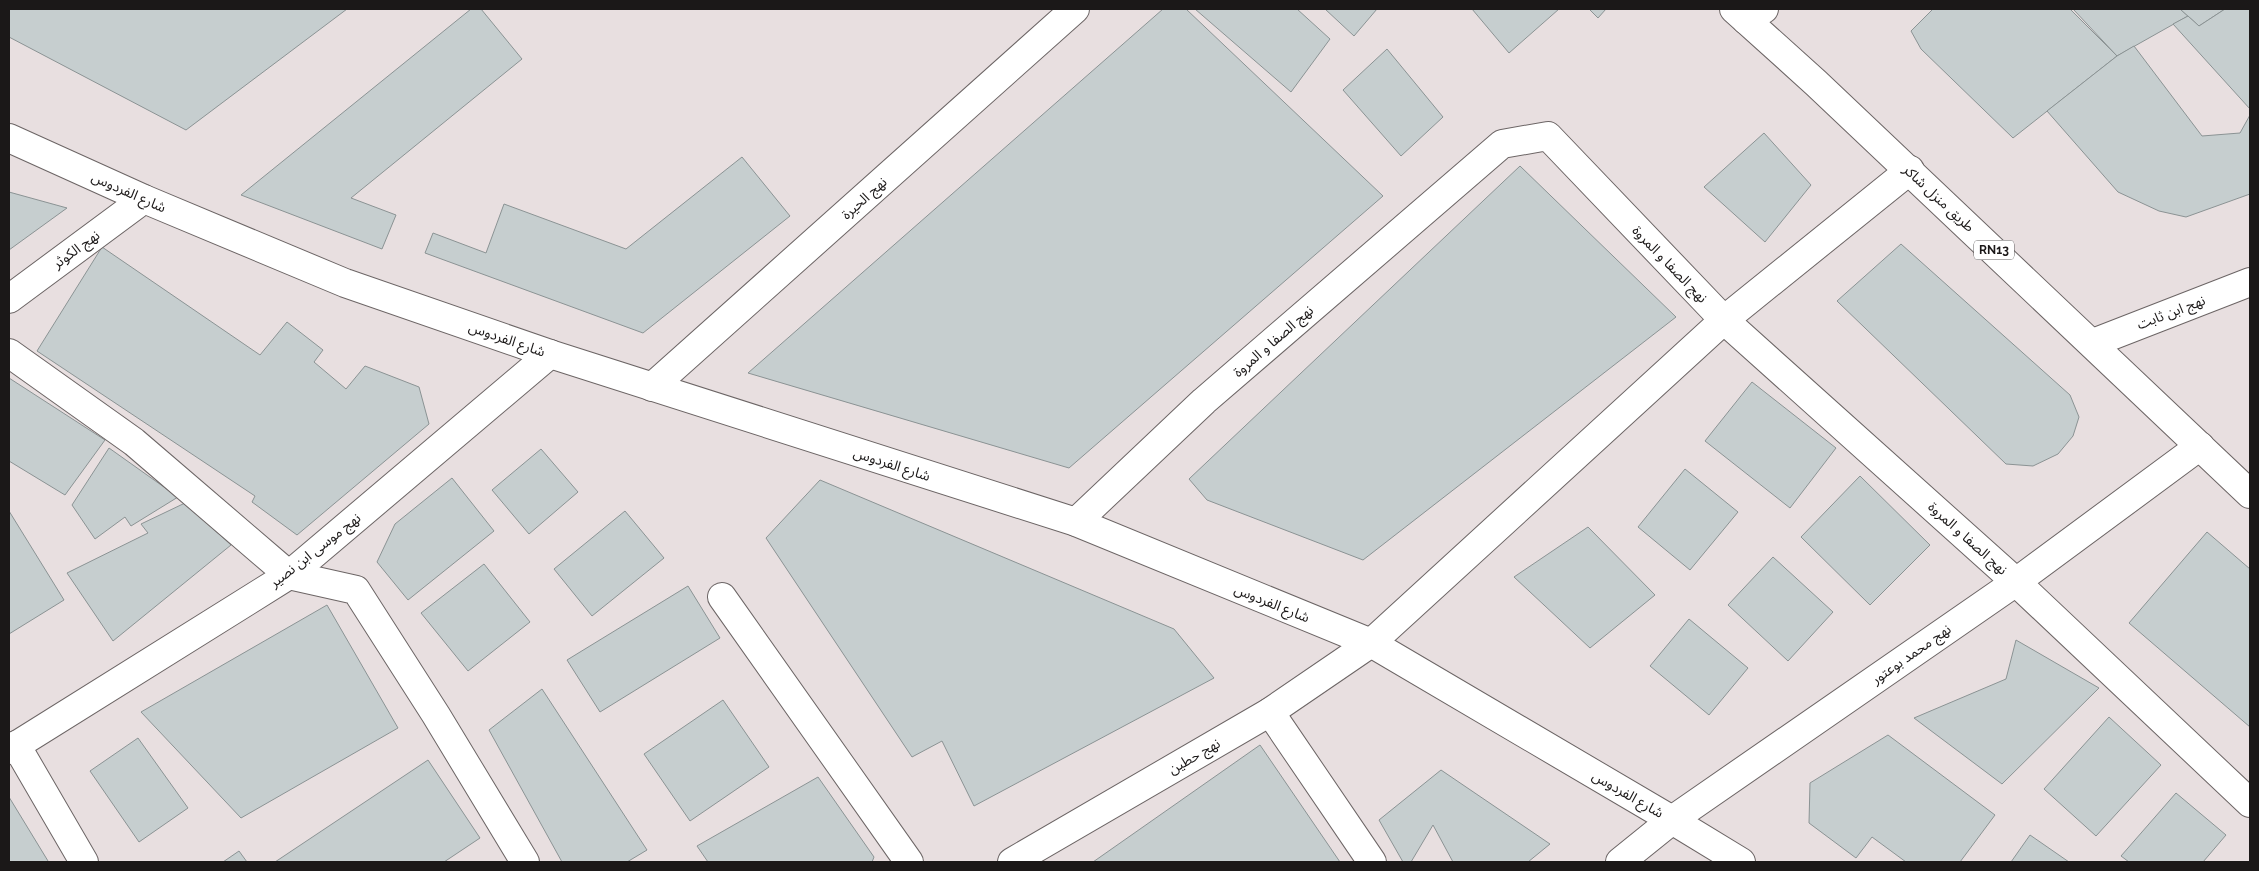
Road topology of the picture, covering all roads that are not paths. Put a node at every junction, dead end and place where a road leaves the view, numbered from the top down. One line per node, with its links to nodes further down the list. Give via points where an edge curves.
1 (1075, 9): 12 (street, نهج الحيرة)
2 (1748, 12): 4 (street, طريق منزل شاكر / RN13)
3 (9, 138): 5 (street, شارع الفردوس)
4 (1910, 170): 8 (street, نهج حطين); 9 (street, طريق منزل شاكر / RN13)
5 (144, 199): 7 (street, نهج الكوثر); 11 (street, شارع الفردوس, via 345,283)
6 (2250, 282): 9 (street, نهج ابن ثابت)
7 (9, 299)
8 (1724, 320): 15 (street, نهج الصفا و المروة, via 1548,136 1502,144 1204,400); 17 (street, نهج الصفا و المروة); 19 (street, نهج حطين)
9 (2093, 343): 13 (street, طريق منزل شاكر / RN13)
10 (9, 353): 16 (street, via 134,442)
11 (550, 354): 12 (street, شارع الفردوس); 16 (street, نهج موسى ابن نصير)
12 (652, 387): 15 (street, شارع الفردوس)
13 (2200, 446): 14 (street, طريق منزل شاكر / RN13); 17 (street, نهج محمد بوعتور)
14 (2250, 494)
15 (1076, 522): 19 (street, شارع الفردوس)
16 (289, 575): 21 (street, نهج موسى ابن نصير); 25 (street, via 356,590)
17 (2016, 582): 22 (street, نهج الصفا و المروة); 23 (street, نهج محمد بوعتور)
18 (722, 597): 26 (street)
19 (1371, 644): 20 (street, نهج حطين); 23 (street, شارع الفردوس)
20 (1270, 712): 27 (street, نهج حطين); 28 (street)
21 (13, 747): 24 (street)
22 (2250, 804)
23 (1672, 820): 29 (street, نهج محمد بوعتور); 30 (street, شارع الفردوس)
24 (84, 862)
25 (525, 862)
26 (909, 862)
27 (1012, 862)
28 (1372, 862)
29 (1620, 862)
30 (1741, 862)

